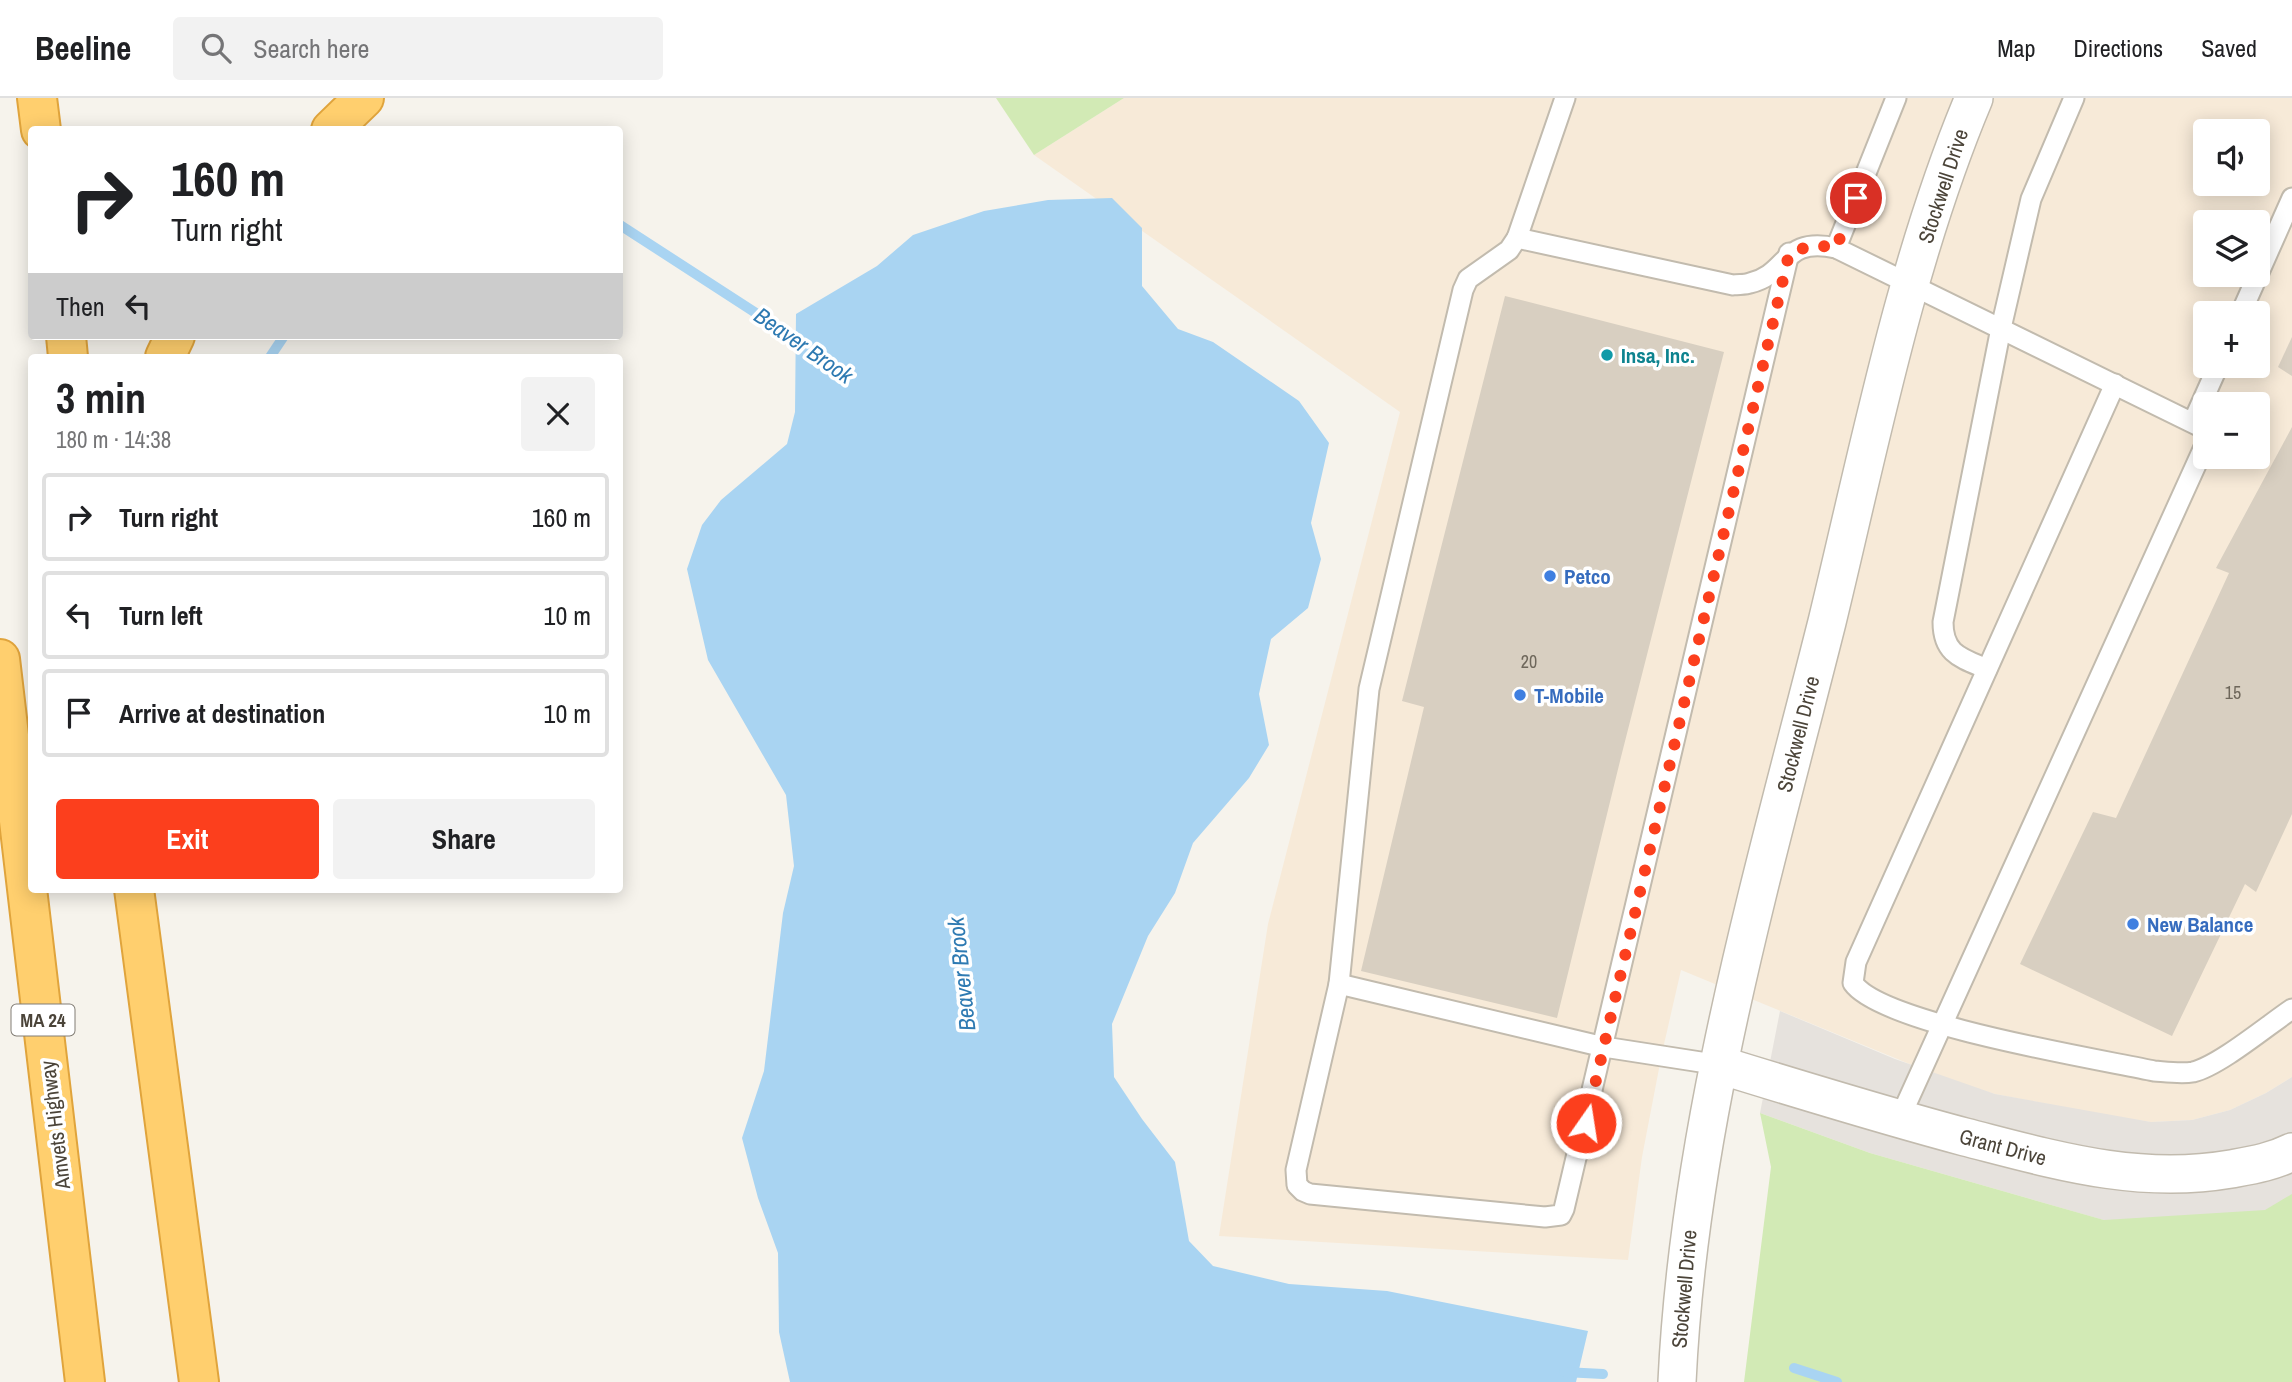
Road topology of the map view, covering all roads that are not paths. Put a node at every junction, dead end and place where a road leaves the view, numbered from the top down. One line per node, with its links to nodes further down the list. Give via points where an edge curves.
1 (37, 98): 7 (highway)
2 (364, 98): 8 (highway)
3 (1565, 98): 10 (lane)
4 (1896, 98): 11 (lane)
5 (1974, 98): 13 (street, Stockwell Drive)
6 (2074, 98): 15 (lane, via 2031,199)
7 (40, 126)
8 (335, 126)
9 (2292, 198): 14 (lane)
10 (1517, 238): 12 (lane, via 1733,285 1766,276); 23 (lane, via 1509,250 1468,279 1463,289 1369,689)
11 (1836, 248): 12 (lane, via 1811,246); 13 (lane)
12 (1789, 254): 26 (lane)
13 (1911, 286): 15 (lane); 27 (street, Stockwell Drive, via 1746,944)
14 (2246, 301)
15 (2001, 328): 16 (lane); 20 (lane, via 1943,622 1943,635 1954,653)
16 (2115, 384): 17 (lane); 20 (lane)
17 (2193, 423)
18 (2194, 469): 25 (lane)
19 (0, 659): 21 (highway, Amvets Highway / MA 24)
20 (1987, 669): 25 (lane, via 1853,973 1853,983 1866,996)
21 (2, 694): 30 (highway, Amvets Highway / MA 24)
22 (135, 893): 31 (highway)
23 (1339, 984): 26 (lane); 26 (lane, via 1296,1170 1297,1185 1310,1194 1561,1215)
24 (2292, 1009): 25 (lane, via 2212,1065 2175,1073)
25 (1942, 1026): 28 (lane)
26 (1604, 1047): 27 (lane)
27 (1720, 1065): 28 (street, Grant Drive); 32 (street, Stockwell Drive, via 1690,1225)
28 (1899, 1119): 29 (street, Grant Drive, via 2064,1162 2139,1175 2206,1173 2270,1162)
29 (2292, 1152)
30 (85, 1382)
31 (198, 1382)
32 (1677, 1382)

